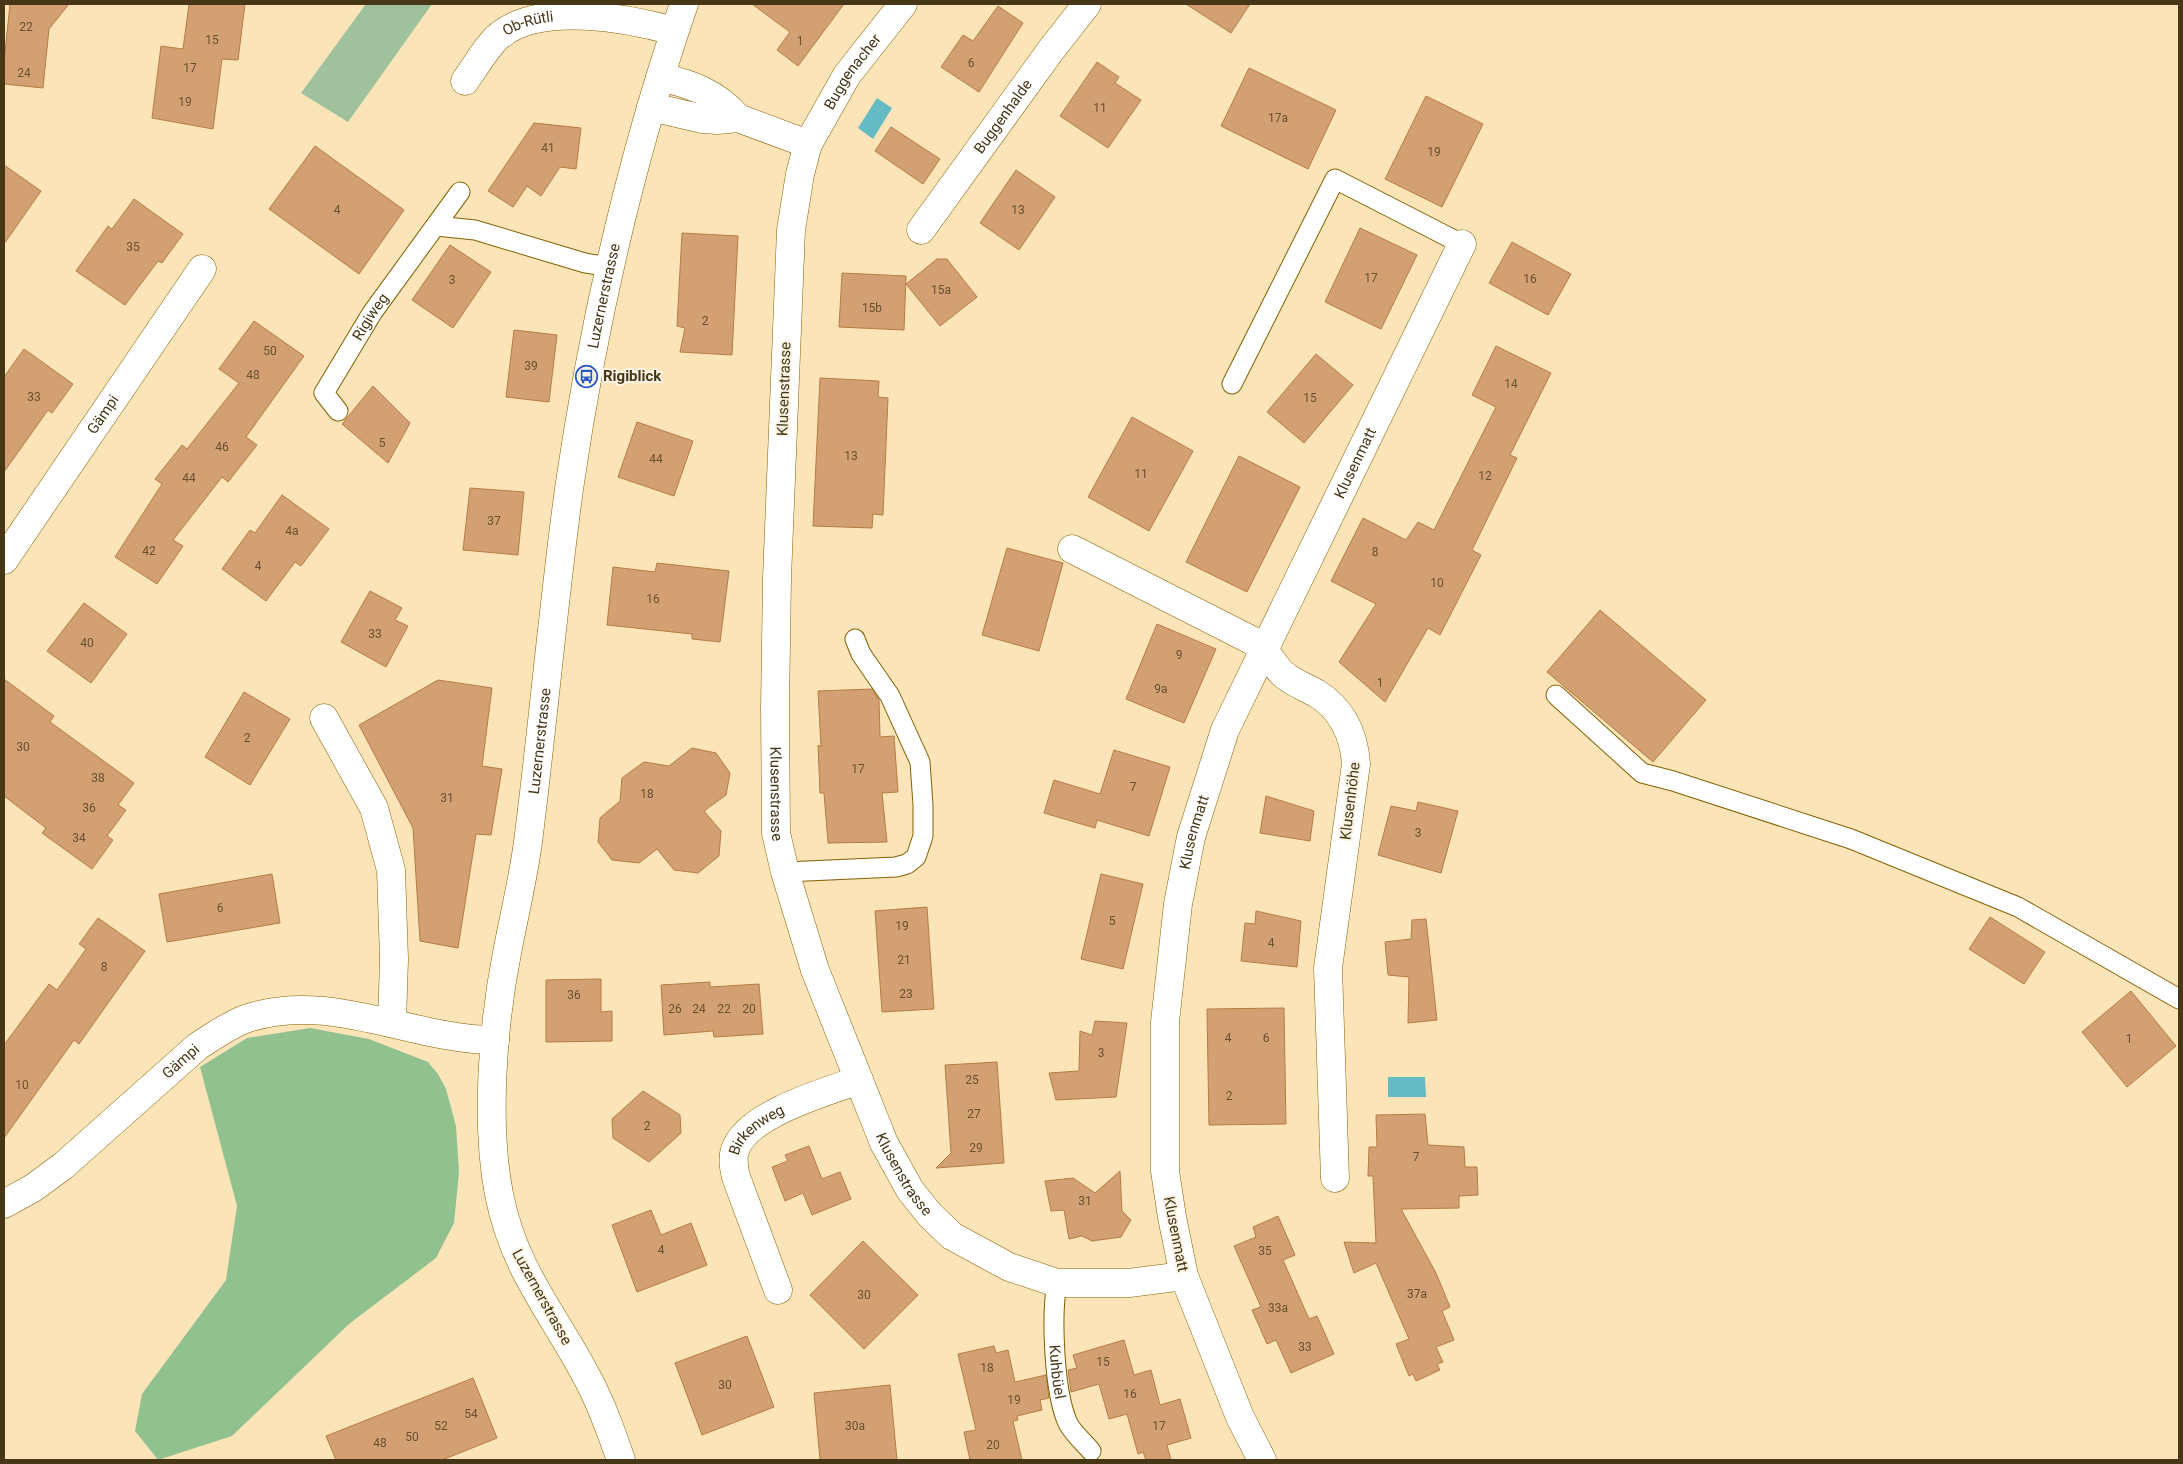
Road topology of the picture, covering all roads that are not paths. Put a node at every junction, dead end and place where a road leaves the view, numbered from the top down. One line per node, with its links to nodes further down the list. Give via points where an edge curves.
1 (684, 4): 4 (street, Luzernerstrasse)
2 (903, 4): 9 (street, Buggenacher, via 847,75)
3 (1087, 4): 12 (street, Buggenhalde)
4 (674, 31): 5 (street, Luzernerstrasse); 6 (street, Ob-Rütli, via 598,15 531,19 499,35)
5 (660, 76): 7 (street, Luzernerstrasse); 8 (street, via 711,94)
6 (465, 81)
7 (651, 107): 8 (street, via 710,119); 14 (street, Luzernerstrasse)
8 (738, 118): 9 (street)
9 (808, 144): 24 (street, Klusenstrasse, via 790,230 777,578 776,833)
10 (460, 192): 11 (lane, Rigiweg)
11 (436, 226): 14 (lane, via 475,230 585,263); 17 (lane, Rigiweg, via 372,313 324,393)
12 (921, 230)
13 (1462, 244): 16 (lane, via 1335,179); 21 (street, Klusenmatt)
14 (609, 267): 27 (street, Luzernerstrasse, via 569,490 528,844 506,956)
15 (202, 269): 19 (street, Gämpi)
16 (1232, 384)
17 (338, 411)
18 (1072, 549): 21 (street, Klusenhöhe)
19 (4, 560)
20 (855, 639): 24 (lane, via 861,654 890,696 920,762 923,836 916,857 896,868)
21 (1264, 648): 29 (street, Klusenhöhe, via 1283,674 1337,710 1355,745 1356,764 1328,968); 31 (street, Klusenmatt, via 1225,730 1191,837 1178,904 1165,1022 1165,1172)
22 (1556, 694): 25 (lane, via 1642,773 1851,839 2018,907)
23 (324, 718): 26 (street, via 374,808 391,870)
24 (785, 872): 28 (street, Klusenstrasse, via 815,970)
25 (2179, 999)
26 (392, 1023): 27 (street, Gämpi, via 461,1038); 30 (street, Gämpi, via 313,1008 276,1011 247,1018 198,1046 63,1166)
27 (495, 1040): 35 (street, Luzernerstrasse, via 493,1148 505,1224 538,1296 589,1380)
28 (859, 1080): 32 (street, Klusenstrasse, via 884,1144 910,1190 930,1215 952,1236 978,1252); 33 (street, Birkenweg, via 765,1118 735,1149 736,1177)
29 (1335, 1178)
30 (4, 1204)
31 (1184, 1276): 32 (street, Klusenstrasse, via 1129,1283); 36 (street, Klusenmatt, via 1240,1417)
32 (1056, 1283): 34 (lane, Kuhbüel, via 1058,1386 1067,1423)
33 (778, 1290)
34 (1091, 1451)
35 (621, 1460)
36 (1262, 1460)

